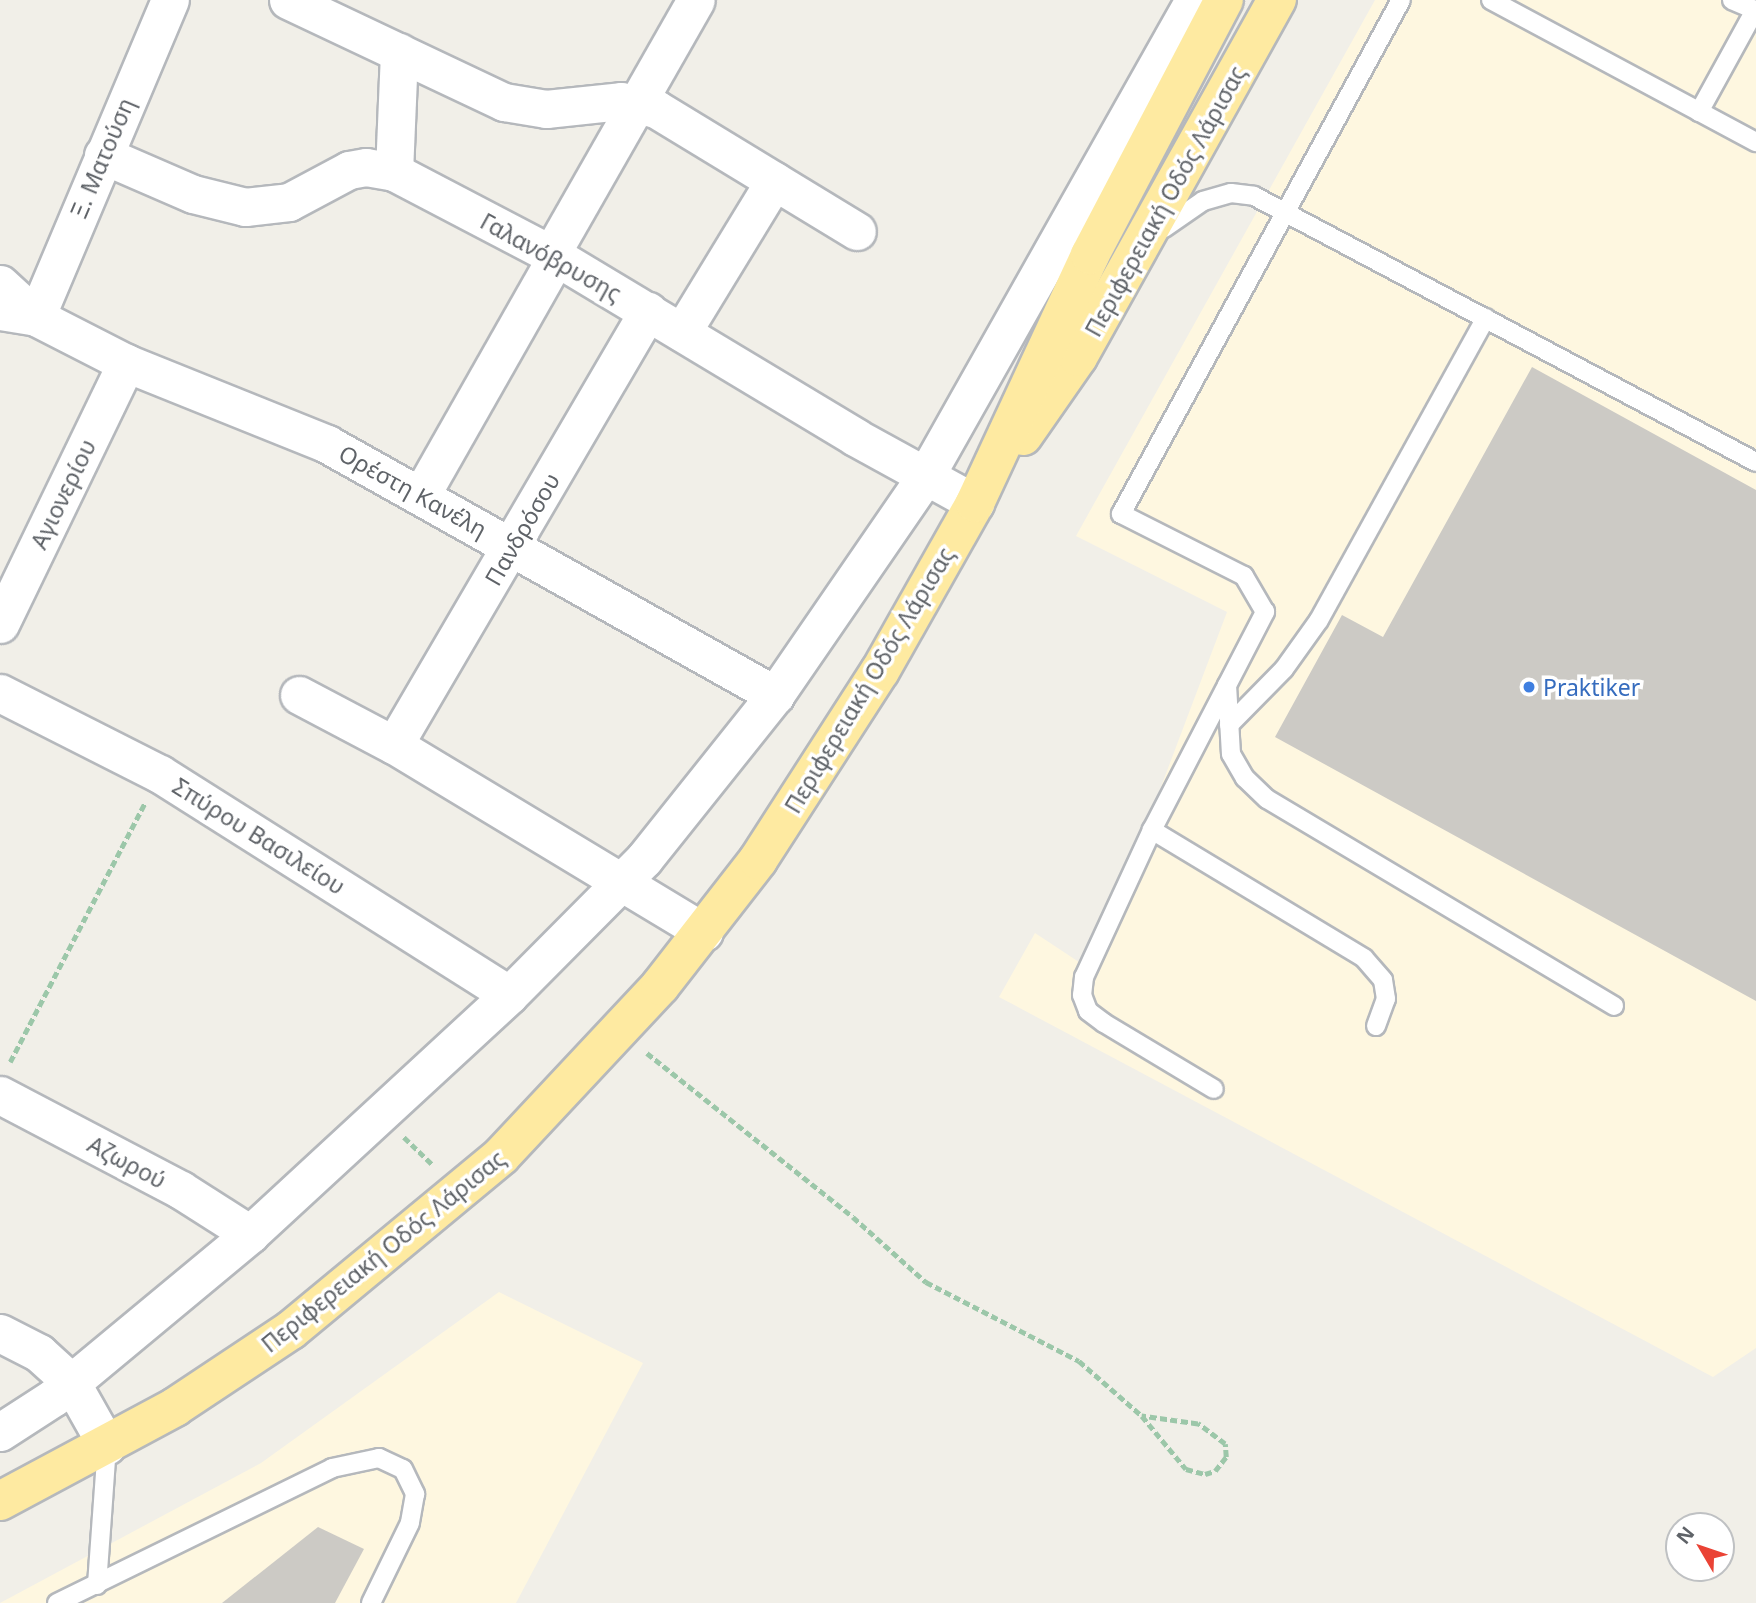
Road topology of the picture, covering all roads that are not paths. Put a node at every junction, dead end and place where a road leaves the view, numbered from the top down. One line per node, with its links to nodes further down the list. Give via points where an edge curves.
1 (170, 0): 14 (street, Ξ. Ματούση)
2 (288, 0): 10 (street)
3 (696, 0): 11 (street)
4 (1194, 0): 29 (street)
5 (1224, 0): 31 (highway, Περιφερειακή Οδός Λάρισας, via 1090,255)
6 (1277, 0): 19 (highway, Περιφερειακή Οδός Λάρισας)
7 (1401, 0): 17 (lane)
8 (1491, 0): 12 (lane)
9 (1732, 0): 12 (lane, via 1755,10)
10 (399, 52): 11 (street, via 480,92 526,108); 15 (street)
11 (638, 103): 16 (street, via 656,109); 20 (street)
12 (1699, 112): 13 (lane)
13 (1756, 142)
14 (103, 155): 15 (street, Γαλανόβρυσης, via 193,194 245,207 289,202 349,170 366,167); 24 (street, Ξ. Ματούση)
15 (394, 172): 20 (street, Γαλανόβρυσης)
16 (774, 181): 18 (street); 26 (street)
17 (1286, 211): 19 (lane, via 1254,196 1231,194 1203,201 1179,214); 25 (lane); 34 (lane, via 1121,513 1244,576 1257,593 1265,612)
18 (857, 231)
19 (1137, 253): 31 (highway, Περιφερειακή Οδός Λάρισας, via 1077,357)
20 (554, 255): 23 (street, Γαλανόβρυσης); 30 (street)
21 (0, 284): 24 (street, Ορέστη Κανέλη)
22 (0, 311): 24 (street, Ορέστη Κανέλη)
23 (648, 311): 26 (street, Γαλανόβρυσης); 32 (street, Πανδρόσου)
24 (36, 317): 27 (street, Ορέστη Κανέλη)
25 (1486, 318): 28 (lane); 38 (lane, via 1320,620 1284,669)
26 (682, 332): 29 (street, Γαλανόβρυσης)
27 (126, 363): 30 (street, Ορέστη Κανέλη, via 327,444); 33 (street, Αγιονερίου)
28 (1756, 463)
29 (926, 475): 31 (street, Γαλανόβρυσης); 37 (street)
30 (421, 495): 32 (street, Ορέστη Κανέλη)
31 (975, 503): 42 (highway, Περιφερειακή Οδός Λάρισας, via 841,736)
32 (513, 546): 37 (street, Ορέστη Κανέλη); 39 (street, Πανδρόσου)
33 (0, 624)
34 (1227, 681): 38 (lane); 40 (lane)
35 (0, 693): 43 (street, Σπύρου Βασιλείου, via 160,774)
36 (299, 695): 39 (street)
37 (775, 695): 41 (street)
38 (1230, 725): 44 (lane, via 1231,754 1245,778 1266,799 1479,921)
39 (394, 745): 41 (street)
40 (1152, 830): 45 (lane, via 1364,958 1383,980 1386,999); 47 (lane, via 1084,977 1082,995 1088,1011 1104,1023)
41 (622, 883): 42 (street); 43 (street)
42 (704, 932): 52 (highway, Περιφερειακή Οδός Λάρισας, via 621,1032 540,1119 461,1192 229,1375)
43 (509, 995): 48 (street)
44 (1614, 1006)
45 (1376, 1026)
46 (3, 1082): 48 (street, Αζωρού)
47 (1214, 1089)
48 (250, 1234): 50 (street)
49 (0, 1333): 50 (street, via 40,1353)
50 (71, 1382): 51 (street); 52 (street)
51 (0, 1432)
52 (107, 1446): 53 (highway, Περιφερειακή Οδός Λάρισας); 54 (lane)
53 (0, 1501)
54 (97, 1585): 55 (lane); 56 (lane, via 332,1468 379,1458 403,1469 415,1494 410,1523)
55 (57, 1603)
56 (371, 1603)

